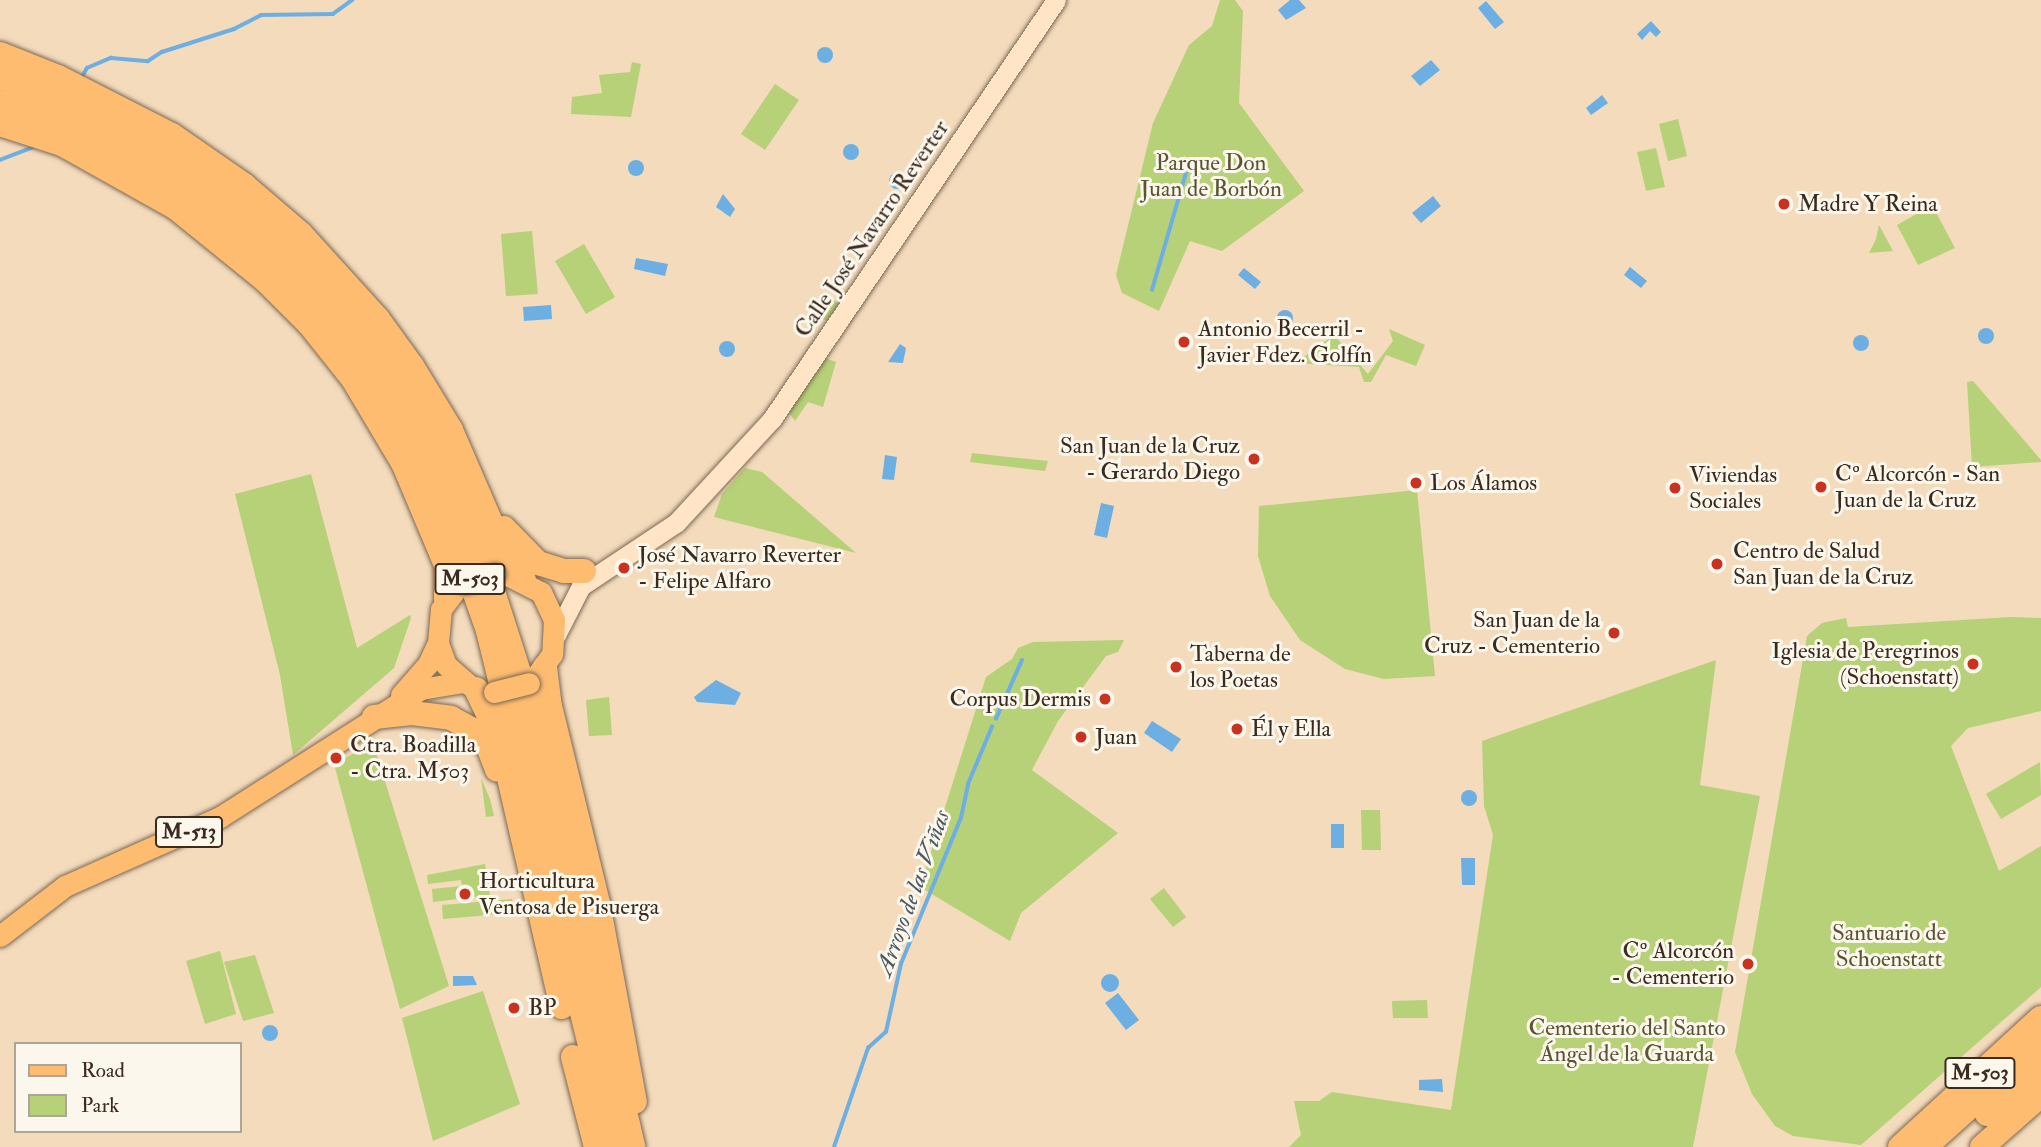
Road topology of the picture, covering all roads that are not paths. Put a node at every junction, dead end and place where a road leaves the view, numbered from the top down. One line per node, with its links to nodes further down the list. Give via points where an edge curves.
1 (1056, 0): 8 (main road, Calle José Navarro Reverter, via 799,383)
2 (0, 55): 6 (highway, via 102,107); 7 (highway, via 58,77 191,147 263,201 344,278 412,366)
3 (0, 77): 6 (highway, M-503, via 101,116)
4 (0, 102): 24 (highway, M-503, via 90,135 156,170 256,245 321,308 362,357 429,463 488,631)
5 (0, 124): 11 (highway, via 62,144 176,208 267,281 334,353 375,414 426,511 446,565)
6 (164, 152): 25 (highway, M-503, via 234,202 309,266 370,338 437,443 477,536 527,697)
7 (461, 451): 9 (highway, via 514,543 550,568); 10 (highway, via 506,557)
8 (718, 476): 9 (main road, Calle José Navarro Reverter); 12 (main road, Calle José Navarro Reverter, via 666,532 580,586)
9 (584, 571): 10 (main road, Calle José Navarro Reverter)
10 (529, 583): 11 (main road, bridge, via 495,574 466,583); 12 (main road, via 552,610)
11 (446, 600): 13 (main road)
12 (556, 635): 14 (main road)
13 (438, 643): 15 (main road, via 446,665); 16 (main road, M-513, via 413,683)
14 (537, 675): 15 (main road, bridge); 26 (highway, via 550,706 598,903)
15 (477, 688): 16 (main road, M-513, via 421,689); 18 (highway, via 500,739)
16 (380, 713): 17 (main road, M-513, via 220,817 65,886); 18 (highway, via 451,718 473,730 489,749)
17 (0, 936)
18 (545, 936): 23 (highway)
19 (2041, 1018): 27 (highway, M-503)
20 (2041, 1043): 28 (highway, M-503)
21 (2041, 1066): 29 (highway, M-503)
22 (2041, 1095): 30 (highway, M-503)
23 (596, 1147)
24 (615, 1147)
25 (634, 1147)
26 (646, 1147)
27 (1900, 1147)
28 (1925, 1147)
29 (1950, 1147)
30 (1982, 1147)

